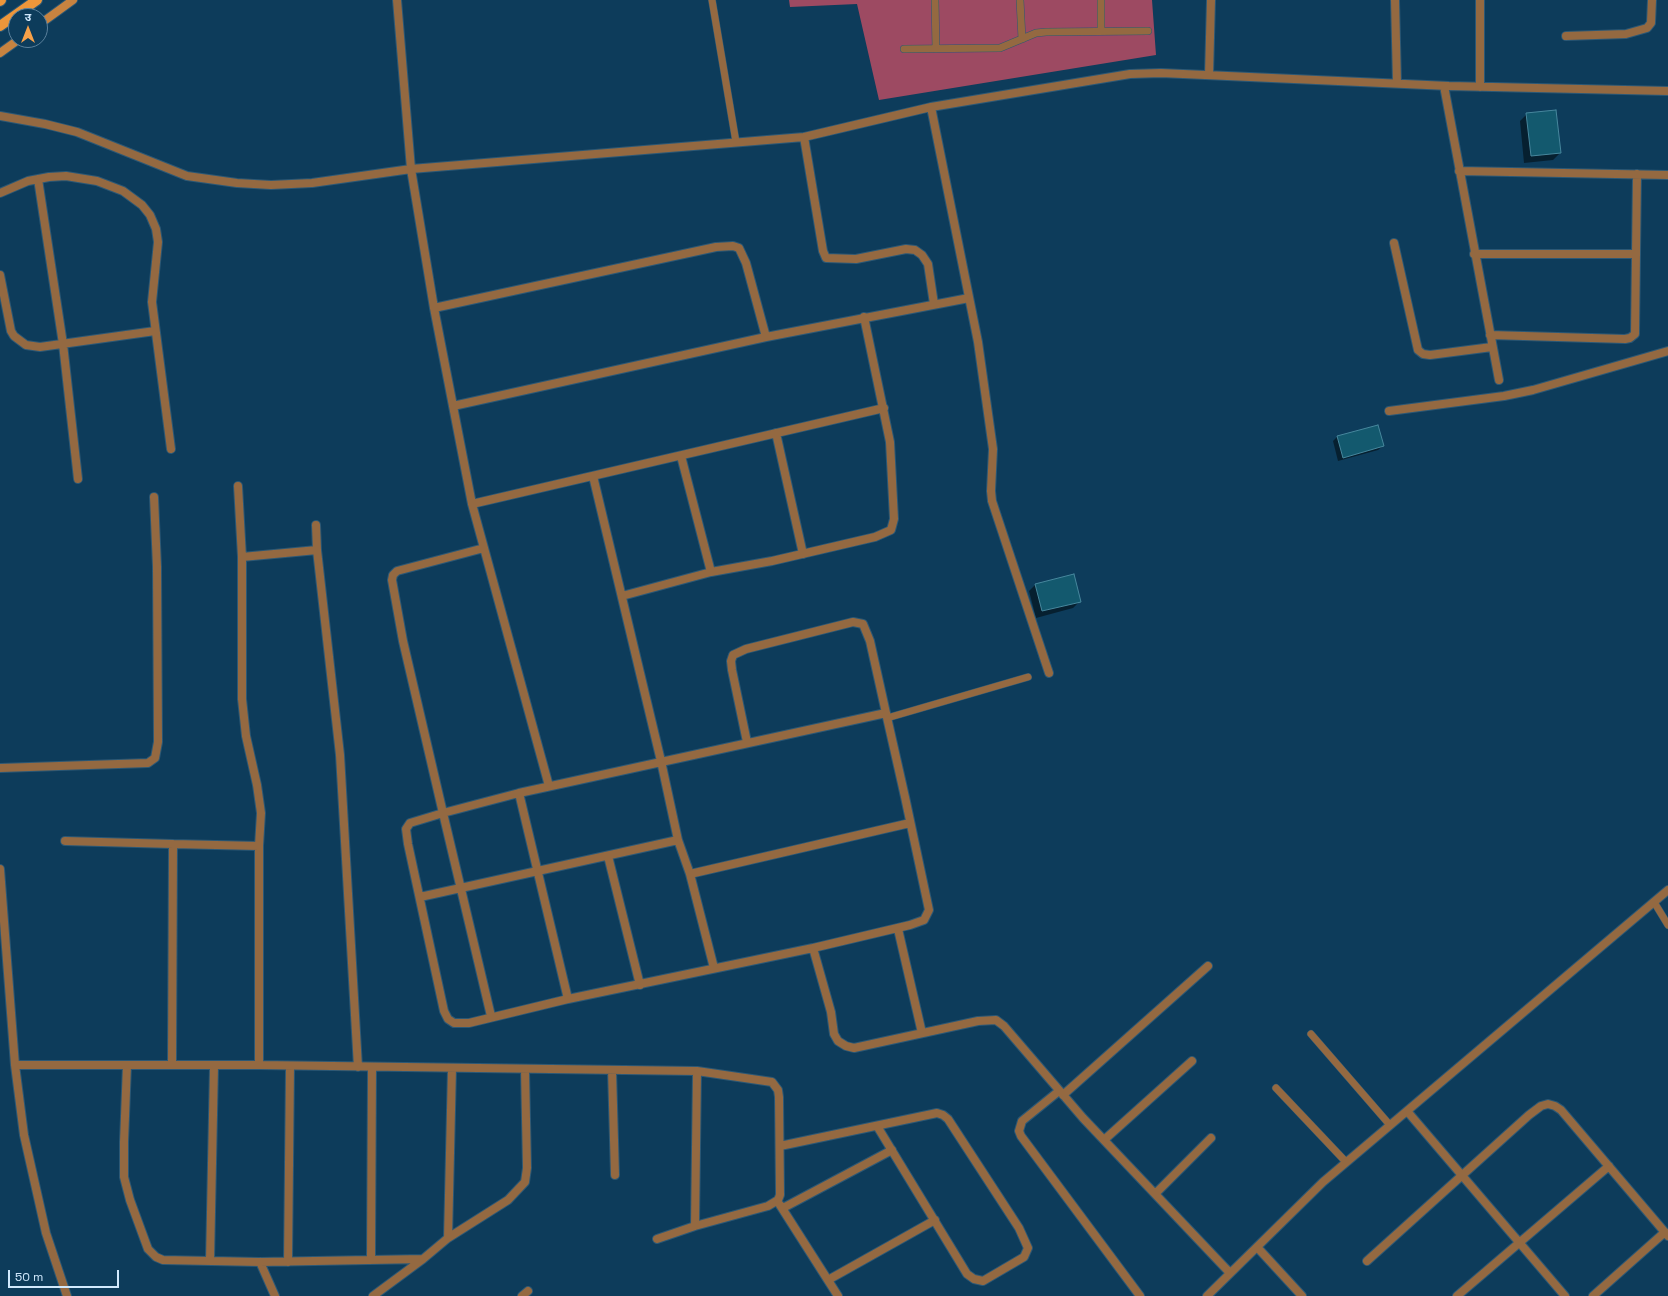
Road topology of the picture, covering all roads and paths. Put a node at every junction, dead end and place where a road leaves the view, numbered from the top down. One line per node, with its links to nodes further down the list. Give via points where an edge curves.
1 (37, 0): 13 (main road)
2 (74, 0): 12 (street)
3 (396, 0): 29 (street)
4 (712, 0): 28 (lane)
5 (935, 0): 19 (lane)
6 (1020, 0): 17 (lane)
7 (1101, 0): 14 (lane)
8 (1211, 0): 20 (street)
9 (1395, 0): 21 (street)
10 (1480, 0): 23 (street)
11 (1652, 0): 16 (street, via 1651,23 1647,28 1626,34)
12 (48, 18)
13 (0, 26)
14 (1101, 31): 15 (lane); 17 (lane, via 1036,33)
15 (1148, 31)
16 (1566, 36)
17 (1022, 39): 19 (lane, via 1000,48)
18 (904, 49): 19 (lane)
19 (936, 49)
20 (1209, 75): 21 (street); 25 (street, via 1161,72 1130,74)
21 (1397, 83): 22 (street)
22 (1444, 86): 23 (street); 30 (street)
23 (1480, 87): 24 (street)
24 (1668, 91)
25 (931, 107): 27 (street); 39 (street)
26 (0, 116): 29 (street, via 77,132 187,176 237,183 271,185 312,182)
27 (804, 136): 28 (street); 40 (street, via 826,258 856,259 915,250 928,264)
28 (736, 142): 29 (street)
29 (411, 170): 41 (street)
30 (1459, 172): 31 (street); 36 (street)
31 (1637, 174): 32 (street); 37 (street)
32 (1668, 175)
33 (38, 179): 34 (street); 43 (street, via 66,176 97,181 123,191 142,205 150,215 158,242 152,287); 46 (street)
34 (0, 193)
35 (1394, 243): 47 (street, via 1418,350 1430,355)
36 (1474, 254): 37 (street); 44 (street)
37 (1636, 254): 44 (street, via 1636,328 1635,334 1630,338)
38 (0, 275): 46 (street, via 14,336 26,345 35,347)
39 (969, 298): 40 (street); 68 (street, via 993,449 992,501)
40 (934, 304): 42 (street)
41 (434, 308): 45 (street, via 716,247 733,246 739,248 746,263); 50 (street)
42 (864, 317): 45 (street); 51 (street)
43 (155, 331): 46 (street); 54 (street)
44 (1490, 335): 47 (street)
45 (766, 337): 50 (street)
46 (63, 344): 57 (street)
47 (1492, 347): 49 (street)
48 (1668, 350): 52 (street, via 1533,390)
49 (1499, 380)
50 (453, 406): 60 (street)
51 (884, 408): 53 (street); 64 (street, via 892,475 894,519 891,530 875,537)
52 (1388, 411)
53 (776, 433): 55 (street); 64 (street)
54 (171, 449)
55 (682, 456): 56 (street); 66 (street)
56 (593, 476): 60 (street); 67 (street)
57 (78, 479)
58 (238, 486): 65 (street)
59 (154, 497): 73 (street, via 158,734 155,758 148,764)
60 (472, 504): 62 (street)
61 (316, 525): 63 (street)
62 (484, 548): 74 (street); 76 (street, via 397,571 392,580 403,641)
63 (317, 550): 65 (street); 107 (street, via 340,755)
64 (803, 554): 66 (street)
65 (242, 557): 81 (street, via 242,700 246,736 261,813)
66 (711, 572): 67 (street)
67 (622, 596): 72 (street)
68 (1049, 673)
69 (1028, 677): 70 (lane)
70 (886, 715): 71 (street); 71 (street, via 866,632 863,624 853,622 746,648 733,655 732,670); 77 (street)
71 (747, 742): 72 (street)
72 (662, 761): 74 (street); 79 (street)
73 (0, 768)
74 (549, 786): 75 (street)
75 (519, 792): 76 (street); 84 (street)
76 (443, 813): 86 (street); 88 (street, via 410,823 406,829)
77 (910, 823): 85 (street); 91 (street, via 929,910 924,920)
78 (65, 840): 80 (street)
79 (678, 840): 82 (street); 85 (street)
80 (173, 844): 81 (street); 103 (street)
81 (259, 846): 104 (street)
82 (608, 856): 84 (street); 95 (street)
83 (0, 869): 102 (street)
84 (537, 871): 86 (street); 96 (street)
85 (690, 874): 94 (street)
86 (462, 888): 88 (street); 97 (street)
87 (1668, 890): 89 (street)
88 (420, 897): 97 (street, via 444,1011 448,1019 454,1023 465,1023)
89 (1654, 902): 90 (lane); 115 (street)
90 (1668, 925)
91 (898, 929): 92 (street); 98 (street)
92 (813, 948): 94 (street); 98 (street, via 831,1012 834,1034 838,1041 854,1048)
93 (1208, 966): 114 (street)
94 (714, 968): 95 (street)
95 (640, 985): 96 (street)
96 (568, 999): 97 (street)
97 (491, 1016)
98 (922, 1033): 114 (street, via 978,1021 996,1020)
99 (1311, 1034): 116 (lane)
100 (1192, 1061): 119 (street)
101 (127, 1064): 102 (street); 103 (street); 138 (street, via 124,1177 148,1249 163,1260)
102 (15, 1065): 144 (street, via 24,1135 38,1203)
103 (172, 1065): 105 (street)
104 (259, 1065): 105 (street); 106 (street)
105 (214, 1066): 138 (street)
106 (290, 1066): 107 (street); 140 (street)
107 (358, 1067): 108 (street)
108 (372, 1067): 109 (street); 136 (street)
109 (452, 1068): 110 (street); 132 (street)
110 (525, 1070): 111 (street); 132 (street, via 525,1182 508,1200)
111 (612, 1070): 112 (street); 124 (street)
112 (698, 1071): 120 (street, via 764,1080 775,1084 779,1097); 130 (street)
113 (1276, 1088): 122 (lane)
114 (1061, 1093): 119 (street); 148 (street, via 1022,1121 1019,1130 1021,1136)
115 (1407, 1111): 116 (street); 125 (street)
116 (1389, 1124): 122 (street)
117 (877, 1126): 120 (street); 121 (street); 129 (street, via 937,1113 948,1119 1019,1228 1028,1248 1027,1253 988,1279 978,1281 966,1274)
118 (1211, 1138): 126 (street)
119 (1104, 1140): 126 (street)
120 (780, 1146): 127 (street)
121 (892, 1150): 128 (street); 129 (street)
122 (1346, 1162): 135 (street)
123 (1608, 1166): 125 (street, via 1561,1110 1548,1104 1541,1106); 131 (street); 134 (street)
124 (615, 1175)
125 (1462, 1175): 134 (street); 141 (street)
126 (1155, 1194): 142 (street)
127 (778, 1200): 128 (street); 130 (street, via 768,1206)
128 (783, 1208): 143 (street)
129 (935, 1220): 143 (street)
130 (695, 1226): 133 (street)
131 (1666, 1234): 153 (street)
132 (448, 1238): 137 (street)
133 (658, 1239)
134 (1519, 1242): 151 (street); 152 (street)
135 (1257, 1247): 142 (street); 150 (street)
136 (371, 1259): 137 (street); 140 (street)
137 (423, 1259): 146 (street)
138 (210, 1261): 139 (street)
139 (260, 1262): 140 (street); 145 (street)
140 (288, 1262)
141 (1367, 1262)
142 (1230, 1273): 149 (street)
143 (828, 1280): 147 (street)
144 (67, 1296)
145 (275, 1296)
146 (373, 1296)
147 (838, 1296)
148 (1140, 1296)
149 (1207, 1296)
150 (1302, 1296)
151 (1457, 1296)
152 (1565, 1296)
153 (1593, 1296)

